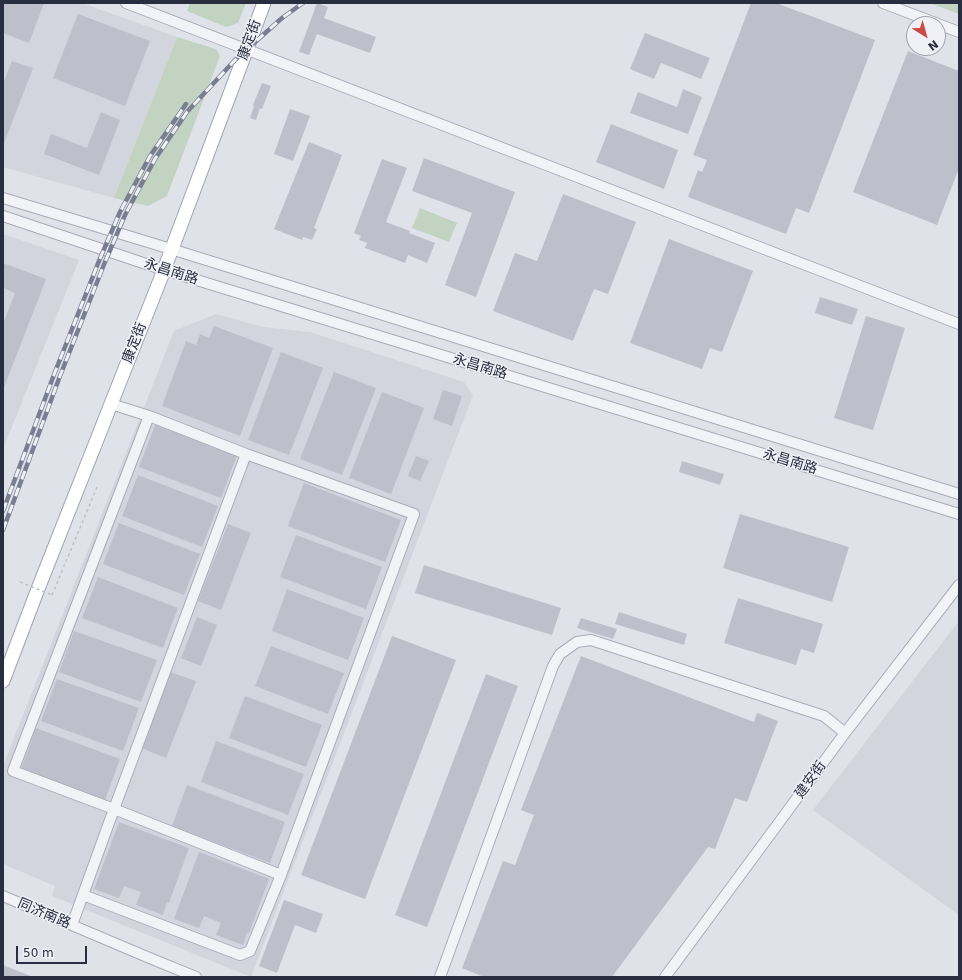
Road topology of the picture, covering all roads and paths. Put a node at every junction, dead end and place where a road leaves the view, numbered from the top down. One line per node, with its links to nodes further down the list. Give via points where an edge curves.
1 (126, 3): 7 (street)
2 (264, 3): 7 (main road, 康定街)
3 (883, 3): 4 (street)
4 (917, 16)
5 (946, 27): 6 (street)
6 (959, 32)
7 (247, 50): 10 (main road, 康定街); 12 (street)
8 (3, 198): 10 (street, 永昌南路)
9 (3, 216): 11 (street, 永昌南路)
10 (171, 249): 11 (main road, 康定街); 17 (street, 永昌南路)
11 (164, 270): 13 (main road, 康定街); 18 (street, 永昌南路)
12 (959, 324)
13 (112, 404): 14 (street); 21 (main road, 康定街)
14 (149, 416): 15 (street); 23 (street, via 13,771)
15 (246, 454): 23 (street); 24 (street, via 414,514)
16 (97, 487): 19 (path, bridge, via 52,595)
17 (959, 494)
18 (959, 514)
19 (20, 582)
20 (959, 585): 22 (street, 建安街)
21 (3, 681)
22 (845, 733): 29 (street, via 824,716 591,640 577,642 560,654 553,666); 30 (street, 建安街)
23 (114, 809): 24 (street); 25 (street)
24 (281, 875): 25 (street, via 250,951 240,955)
25 (83, 895): 27 (street)
26 (3, 896): 27 (street, 同济南路)
27 (72, 926): 28 (street, 同济南路)
28 (196, 977)
29 (440, 977)
30 (665, 977)

